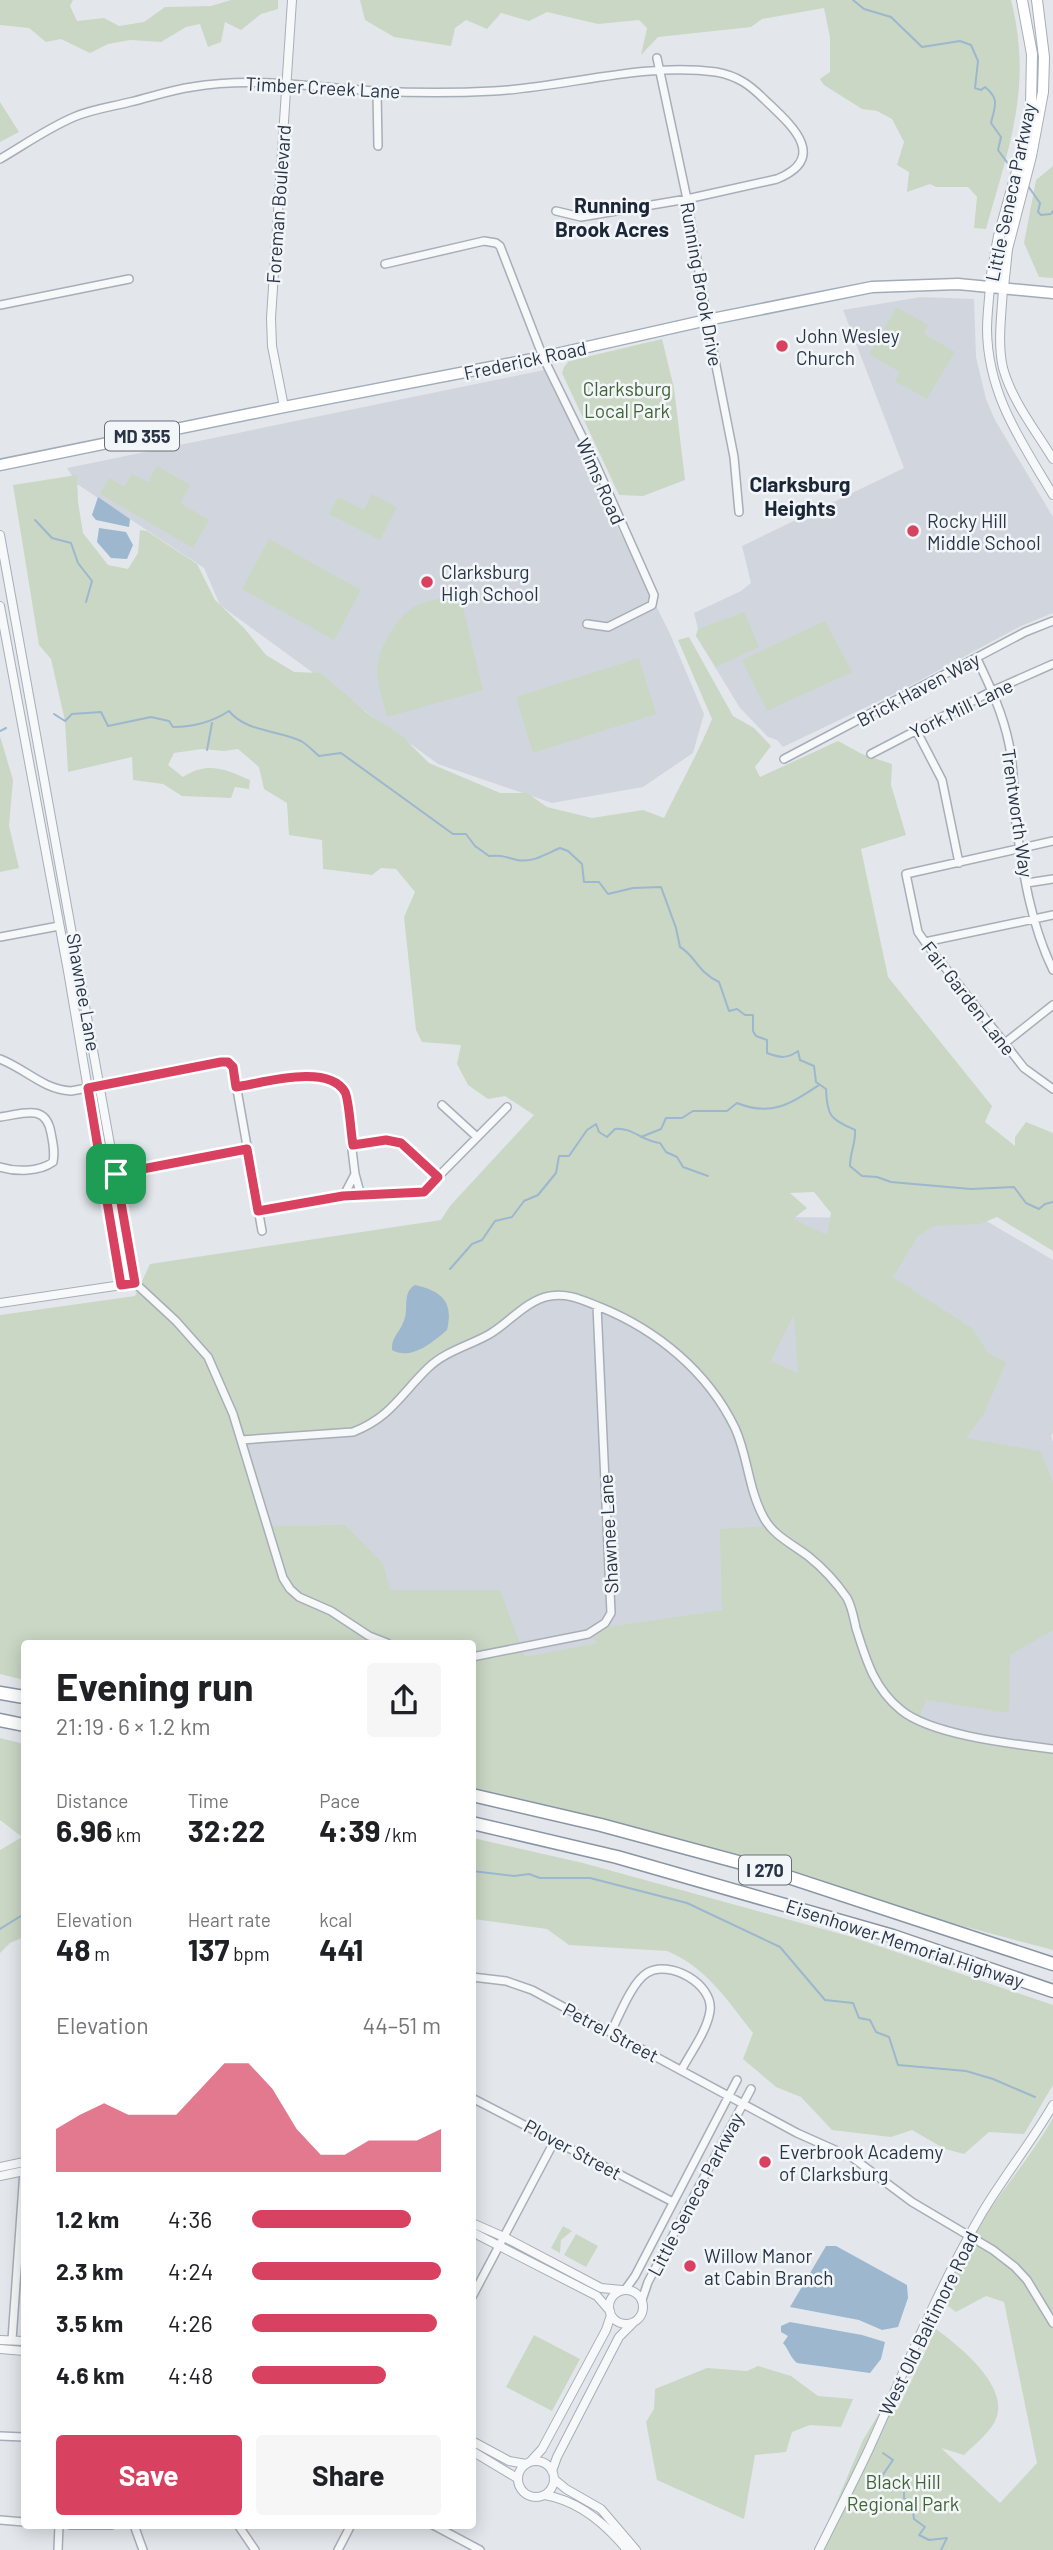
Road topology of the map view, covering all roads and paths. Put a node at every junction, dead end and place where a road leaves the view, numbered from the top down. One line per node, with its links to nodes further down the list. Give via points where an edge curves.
1 (292, 0): 6 (street, Foreman Boulevard)
2 (1022, 0): 9 (main road, Little Seneca Parkway, via 1032,54)
3 (1037, 0): 9 (main road, Little Seneca Parkway, via 1043,92)
4 (657, 58): 5 (street, Running Brook Drive)
5 (659, 71): 7 (street, Timber Creek Lane, via 494,91); 12 (street, Running Brook Drive); 12 (street, Timber Creek Lane, via 715,72 746,82 801,140 803,152 790,174)
6 (286, 82): 7 (street, Timber Creek Lane); 10 (street, Timber Creek Lane, via 220,82 94,109); 22 (street, Foreman Boulevard, via 271,318)
7 (377, 91): 8 (street)
8 (378, 146)
9 (1027, 155): 11 (main road, Little Seneca Parkway)
10 (0, 159)
11 (1015, 193): 16 (main road, Little Seneca Parkway, via 999,236); 17 (main road, Little Seneca Parkway)
12 (687, 199): 13 (street, Timber Creek Lane, via 581,216); 20 (street, Running Brook Drive)
13 (556, 211)
14 (385, 264): 21 (street, Wims Road, via 496,243)
15 (129, 279): 19 (street)
16 (990, 286): 17 (main road, Frederick Road / MD 355); 20 (main road, Frederick Road / MD 355, via 872,287); 25 (street, Little Seneca Parkway, via 987,329 994,383 1006,416)
17 (1003, 287): 18 (main road, Frederick Road / MD 355); 23 (street, Little Seneca Parkway, via 1003,368)
18 (1053, 293)
19 (0, 305)
20 (707, 320): 21 (main road, Frederick Road / MD 355); 26 (street, Running Brook Drive, via 734,457)
21 (543, 357): 22 (main road, Frederick Road / MD 355); 30 (street, Wims Road, via 654,595 652,605 608,627)
22 (284, 407): 24 (main road, Frederick Road / MD 355)
23 (1053, 459)
24 (0, 465)
25 (1053, 495)
26 (739, 512)
27 (0, 535): 51 (street, Shawnee Lane)
28 (0, 606): 44 (street, Shawnee Lane)
29 (1053, 621): 31 (street, Brick Haven Way)
30 (587, 624)
31 (977, 659): 33 (street, Trentworth Way); 36 (street, Brick Haven Way)
32 (1053, 664): 33 (street, York Mill Lane)
33 (992, 691): 34 (street, York Mill Lane); 38 (street, Trentworth Way, via 1009,742)
34 (916, 730): 35 (street, York Mill Lane); 39 (street, via 942,780)
35 (870, 754)
36 (784, 759)
37 (1053, 841): 38 (street, Fair Garden Lane)
38 (1021, 848): 39 (street, Fair Garden Lane); 41 (street, Trentworth Way)
39 (958, 863): 46 (street, Fair Garden Lane, via 906,874 918,932)
40 (1053, 879): 41 (street)
41 (1027, 884): 43 (street, Trentworth Way)
42 (1053, 915): 43 (street)
43 (1034, 920): 46 (street); 47 (street, Trentworth Way)
44 (59, 926): 45 (street); 53 (street, Shawnee Lane)
45 (0, 937)
46 (925, 942): 49 (street, Fair Garden Lane)
47 (1053, 970)
48 (1053, 1005): 49 (street)
49 (1005, 1043): 54 (street, Fair Garden Lane, via 1033,1077)
50 (0, 1059): 53 (street, via 57,1090)
51 (100, 1086): 52 (street, via 228,1062); 53 (street); 62 (street, Shawnee Lane)
52 (236, 1087): 59 (street, via 307,1075 332,1079 345,1092); 60 (street)
53 (88, 1088): 70 (street, Shawnee Lane)
54 (1053, 1089)
55 (442, 1105): 58 (street)
56 (507, 1107): 58 (street)
57 (0, 1117): 61 (street, via 44,1115 55,1154 47,1166 20,1171)
58 (477, 1137): 64 (street)
59 (353, 1145): 63 (street); 64 (street, via 386,1140 401,1143)
60 (247, 1149): 62 (street); 67 (street)
61 (0, 1167)
62 (116, 1174): 69 (street, Shawnee Lane)
63 (355, 1174): 65 (street); 66 (street)
64 (438, 1177): 66 (street, via 424,1192)
65 (343, 1196): 66 (street); 67 (street)
66 (361, 1196)
67 (258, 1211): 68 (street)
68 (262, 1231)
69 (135, 1283): 70 (street); 73 (street, via 208,1357)
70 (121, 1285): 71 (street)
71 (0, 1303)
72 (597, 1306): 73 (street, via 568,1294 546,1296 489,1334 441,1357 394,1408 353,1432); 75 (street, Shawnee Lane, via 611,1613 588,1634); 80 (street, via 643,1328 676,1352 723,1405 764,1519 828,1573 848,1600 869,1672 884,1695 902,1712 936,1728)
73 (241, 1440): 74 (street, via 290,1589)
74 (379, 1640)
75 (476, 1656)
76 (0, 1692): 77 (highway)
77 (21, 1696)
78 (0, 1720): 79 (highway)
79 (21, 1724)
80 (1053, 1749)
81 (476, 1796): 83 (highway, Eisenhower Memorial Highway / I 270, via 764,1869)
82 (476, 1825): 85 (highway, Eisenhower Memorial Highway / I 270, via 617,1857 893,1936)
83 (1053, 1964)
84 (476, 1978): 86 (street, Petrel Street, via 532,1990)
85 (1053, 1991)
86 (611, 2032): 87 (street, Petrel Street); 87 (street, via 637,1981 650,1971 666,1969 696,1983 708,1996 710,2012)
87 (682, 2069): 90 (street, Petrel Street)
88 (737, 2080): 90 (street, Little Seneca Parkway)
89 (751, 2089): 92 (street, Little Seneca Parkway)
90 (729, 2095): 92 (street, Petrel Street); 99 (street, Little Seneca Parkway)
91 (476, 2100): 94 (street, Plover Street)
92 (744, 2102): 103 (street, Petrel Street, via 797,2133 845,2153); 107 (street, Little Seneca Parkway)
93 (1053, 2105): 103 (street, West Old Baltimore Road)
94 (555, 2140): 99 (street, Plover Street); 104 (street)
95 (21, 2163): 96 (street)
96 (0, 2167)
97 (21, 2172): 98 (street)
98 (0, 2176)
99 (673, 2202): 106 (street, Little Seneca Parkway, via 635,2276)
100 (21, 2213): 112 (street)
101 (476, 2225): 104 (street)
102 (476, 2233): 104 (street)
103 (969, 2237): 110 (street, Petrel Street, via 1015,2267); 138 (street, West Old Baltimore Road)
104 (502, 2241): 105 (street); 106 (street, via 601,2288); 108 (street, via 597,2296)
105 (476, 2290)
106 (623, 2290): 107 (street, via 635,2292); 108 (street, via 613,2296)
107 (642, 2300): 109 (street, via 642,2314)
108 (610, 2313): 109 (street, via 618,2322); 120 (street, via 606,2330 542,2449)
109 (633, 2323): 121 (street, via 619,2337 557,2457)
110 (1053, 2323)
111 (0, 2340): 112 (street)
112 (12, 2340): 113 (street)
113 (21, 2342)
114 (0, 2349): 115 (street)
115 (21, 2351)
116 (0, 2436): 117 (street)
117 (21, 2437)
118 (476, 2443): 120 (street, via 509,2461)
119 (476, 2453): 122 (street)
120 (528, 2463): 121 (street, via 547,2464); 122 (street)
121 (553, 2475): 123 (street, via 553,2485); 137 (street, via 566,2489 601,2510)
122 (517, 2478): 123 (street, via 523,2493 535,2498)
123 (545, 2495): 136 (street, via 561,2498 596,2518)
124 (0, 2520): 125 (street)
125 (21, 2522)
126 (59, 2529): 131 (street)
127 (135, 2529): 132 (street)
128 (241, 2529): 133 (street)
129 (349, 2529): 134 (street)
130 (441, 2529): 135 (street)
131 (58, 2550)
132 (143, 2550)
133 (255, 2550)
134 (338, 2550)
135 (480, 2550)
136 (627, 2550)
137 (636, 2550)
138 (819, 2550)

